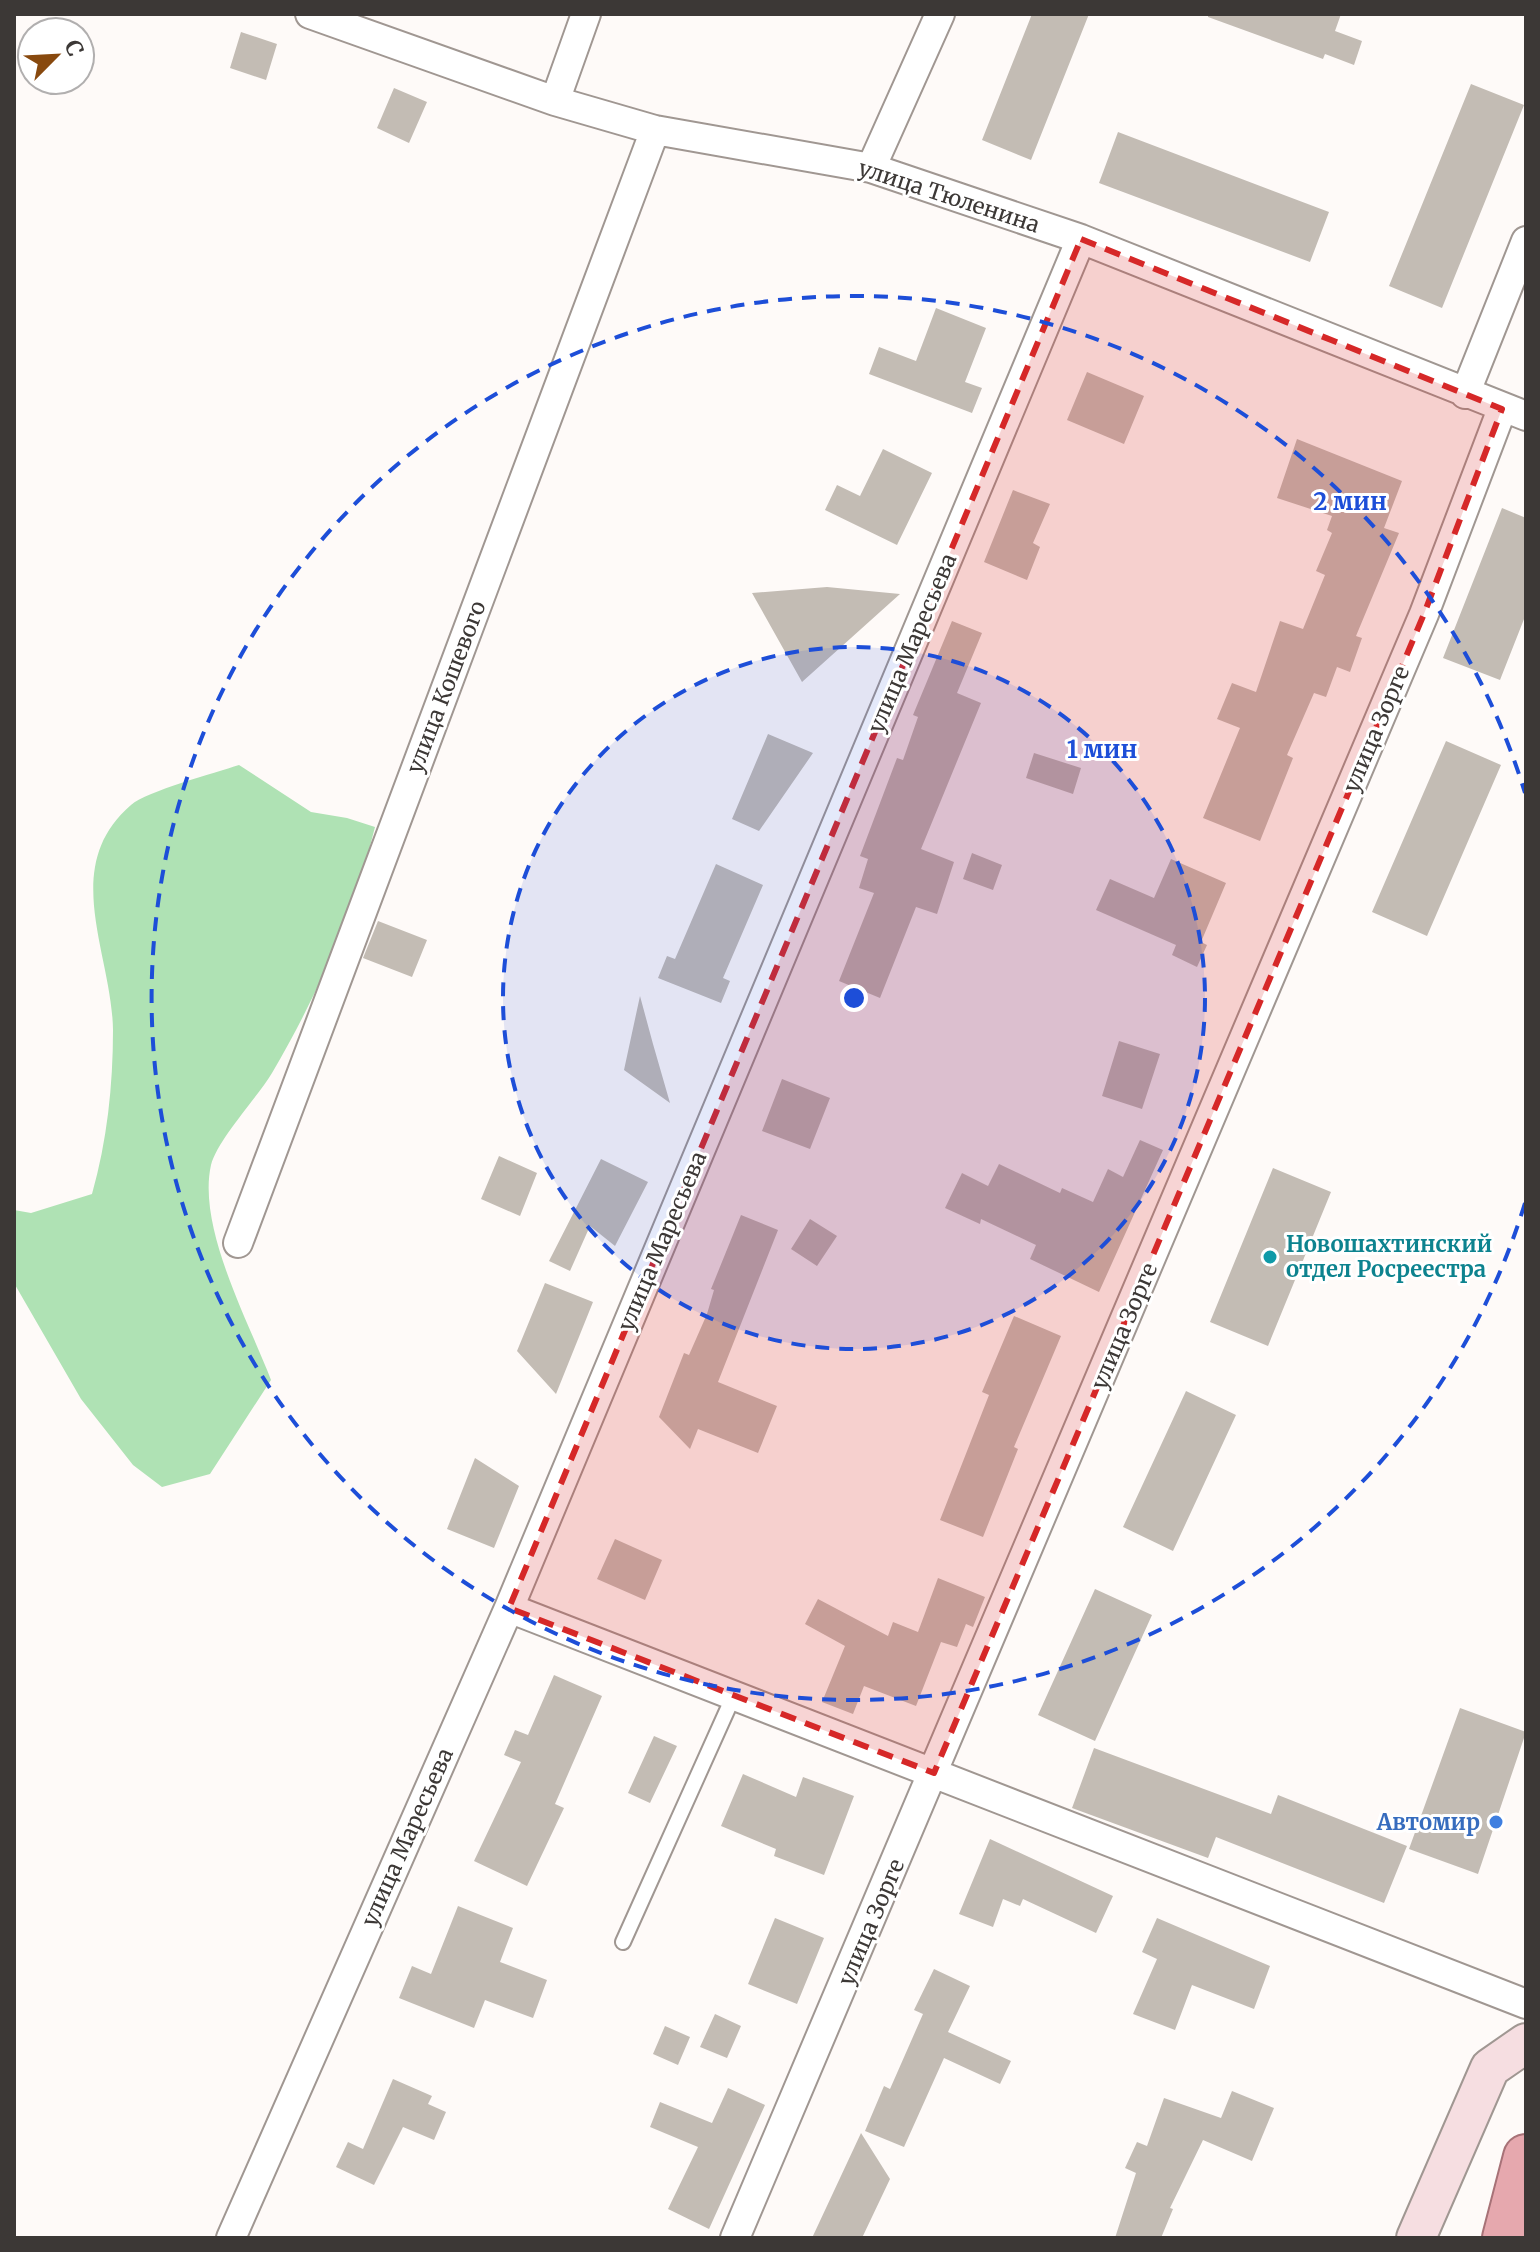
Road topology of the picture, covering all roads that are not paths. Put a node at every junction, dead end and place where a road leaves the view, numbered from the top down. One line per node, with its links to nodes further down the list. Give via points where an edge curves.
1 (310, 14): 4 (street, улица Тюленина)
2 (586, 14): 4 (street)
3 (940, 14): 6 (street)
4 (555, 101): 5 (street, улица Тюленина)
5 (655, 130): 6 (street, улица Тюленина); 11 (street, улица Кошевого)
6 (871, 168): 7 (street, улица Тюленина)
7 (1081, 239): 9 (street, улица Тюленина); 12 (street, улица Маресьева)
8 (1526, 241): 9 (street)
9 (1465, 394): 10 (street, улица Тюленина)
10 (1514, 412): 14 (street, улица Зорге)
11 (238, 1243)
12 (509, 1608): 13 (street); 19 (street, улица Маресьева)
13 (734, 1695): 14 (street); 15 (lane)
14 (934, 1773): 16 (street); 20 (street, улица Зорге)
15 (623, 1942)
16 (1526, 2004)
17 (1526, 2043): 21 (main road, via 1490,2068)
18 (1526, 2157): 22 (highway)
19 (231, 2238)
20 (735, 2238)
21 (1416, 2238)
22 (1505, 2238)

